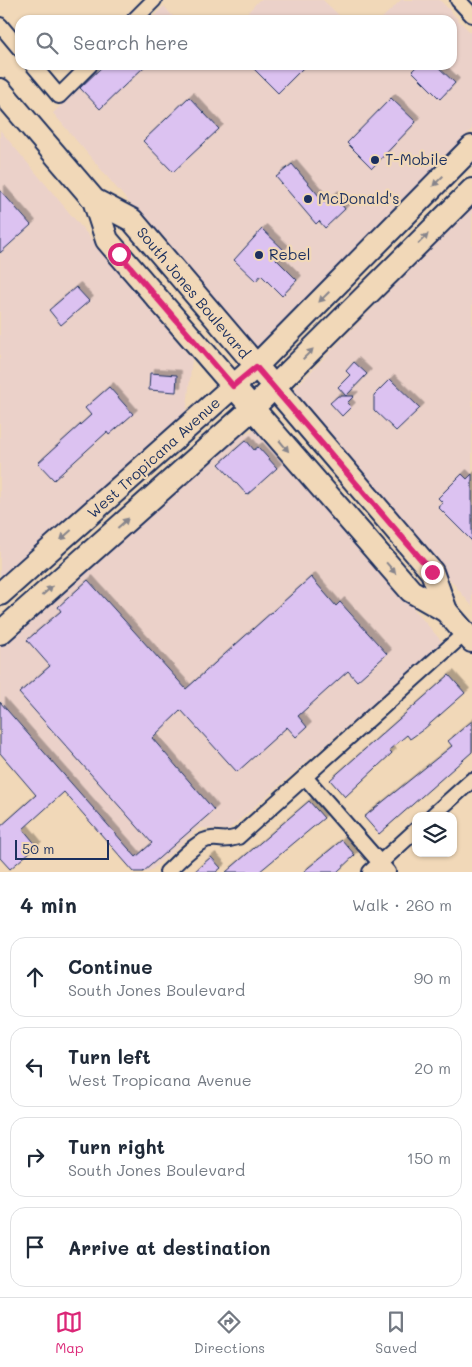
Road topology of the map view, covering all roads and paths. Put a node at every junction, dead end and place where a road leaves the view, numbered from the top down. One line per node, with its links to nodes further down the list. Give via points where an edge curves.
1 (154, 0): 3 (street)
2 (458, 0): 4 (street)
3 (139, 15)
4 (472, 15)
5 (0, 25): 6 (street)
6 (15, 43)
7 (38, 70): 8 (street, via 59,96)
8 (85, 70)
9 (0, 90): 12 (main road, South Jones Boulevard)
10 (472, 147): 13 (main road, West Tropicana Avenue, one-way to 13)
11 (472, 190): 15 (main road, West Tropicana Avenue, one-way to 11)
12 (94, 200): 13 (main road, South Jones Boulevard, via 132,220); 14 (main road, South Jones Boulevard, via 107,240)
13 (256, 367): 14 (main road, West Tropicana Avenue); 15 (main road, South Jones Boulevard)
14 (233, 386): 16 (main road, South Jones Boulevard); 17 (main road, West Tropicana Avenue, one-way to 17)
15 (274, 388): 16 (main road, West Tropicana Avenue); 18 (main road, South Jones Boulevard, via 432,572)
16 (253, 408): 18 (main road, South Jones Boulevard, one-way to 18, via 411,591); 19 (main road, West Tropicana Avenue, one-way to 16)
17 (0, 594)
18 (446, 612): 20 (main road, South Jones Boulevard)
19 (0, 633)
20 (468, 637): 21 (street)
21 (305, 777): 25 (street); 26 (street, via 238,837 224,841 202,840)
22 (471, 783): 23 (street)
23 (437, 812)
24 (412, 834): 25 (street)
25 (379, 869)
26 (167, 872)

